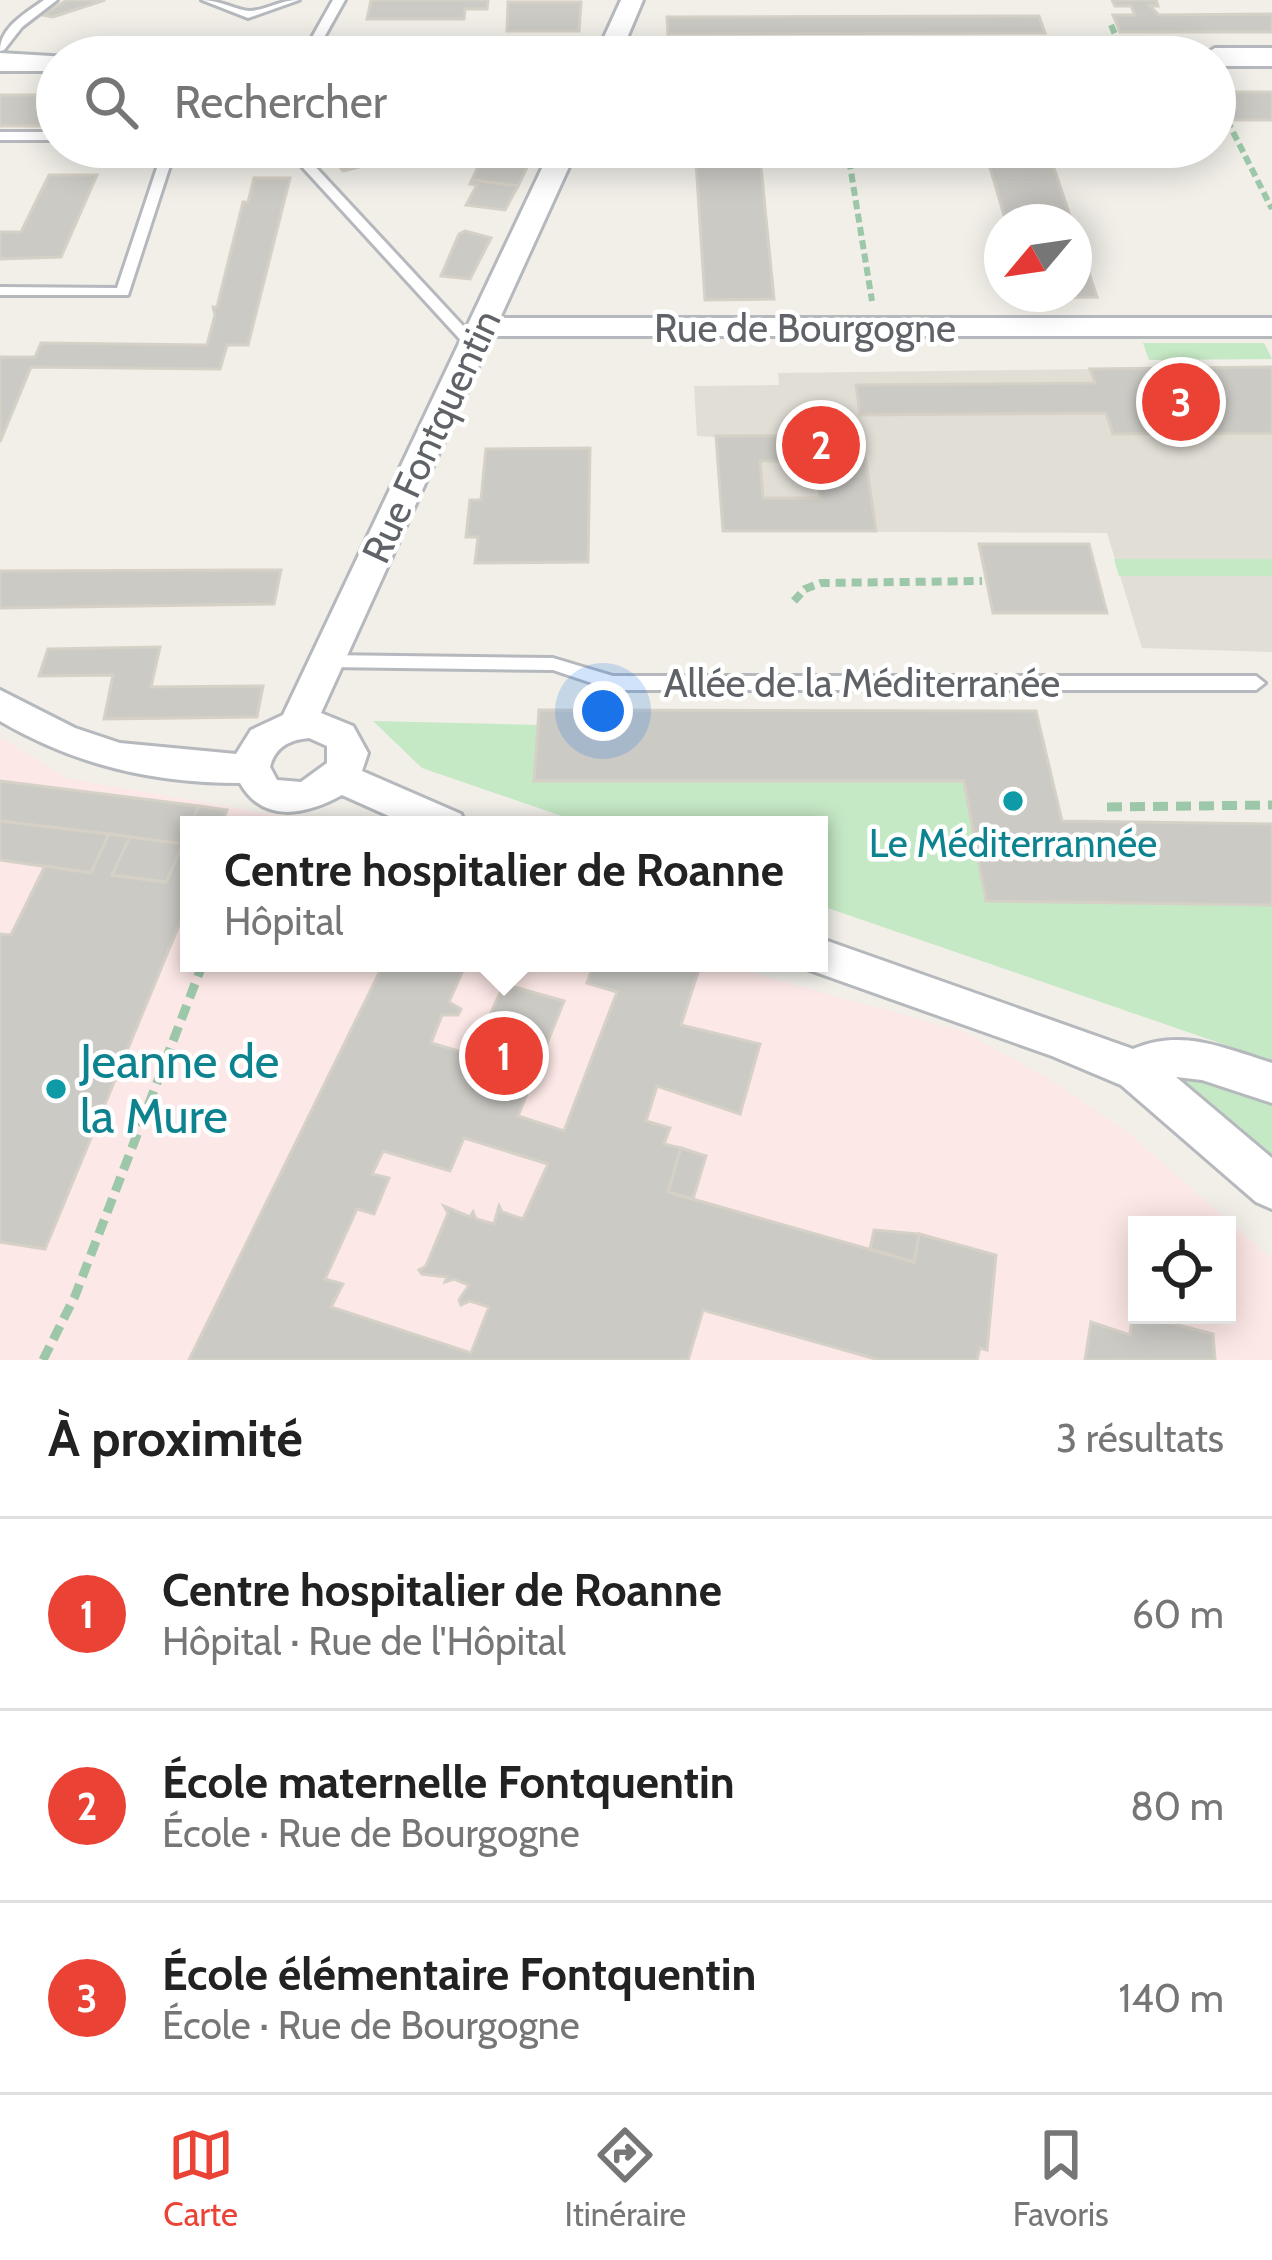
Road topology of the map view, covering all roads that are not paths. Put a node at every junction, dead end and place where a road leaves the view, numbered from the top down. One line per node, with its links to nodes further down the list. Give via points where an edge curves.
1 (51, 0): 8 (lane)
2 (208, 0): 3 (lane, via 248,15)
3 (293, 0)
4 (339, 0): 6 (lane)
5 (632, 0): 7 (street)
6 (319, 36)
7 (617, 36)
8 (0, 48)
9 (1236, 57): 10 (street)
10 (1272, 57)
11 (0, 62): 12 (street)
12 (36, 62)
13 (0, 136): 14 (lane)
14 (36, 136)
15 (163, 168): 18 (lane, via 124,292)
16 (311, 168): 20 (lane)
17 (556, 168): 20 (street, Rue Fontquentin)
18 (0, 292)
19 (1272, 327): 20 (street, Rue de Bourgogne)
20 (477, 336): 21 (street, Rue Fontquentin)
21 (326, 661): 22 (lane, Allée de la Méditerranée, via 553,664 613,683); 24 (street, Rue Fontquentin)
22 (1256, 683)
23 (0, 704): 25 (street, via 101,755 159,768)
24 (297, 724): 25 (street, via 269,735); 26 (street, via 338,734 349,754)
25 (251, 768): 26 (street, via 258,785 280,796 313,795)
26 (340, 778): 27 (street)
27 (427, 816)
28 (828, 959): 29 (street)
29 (1137, 1071): 30 (street, via 1171,1054); 31 (street)
30 (1272, 1083)
31 (1272, 1187)

